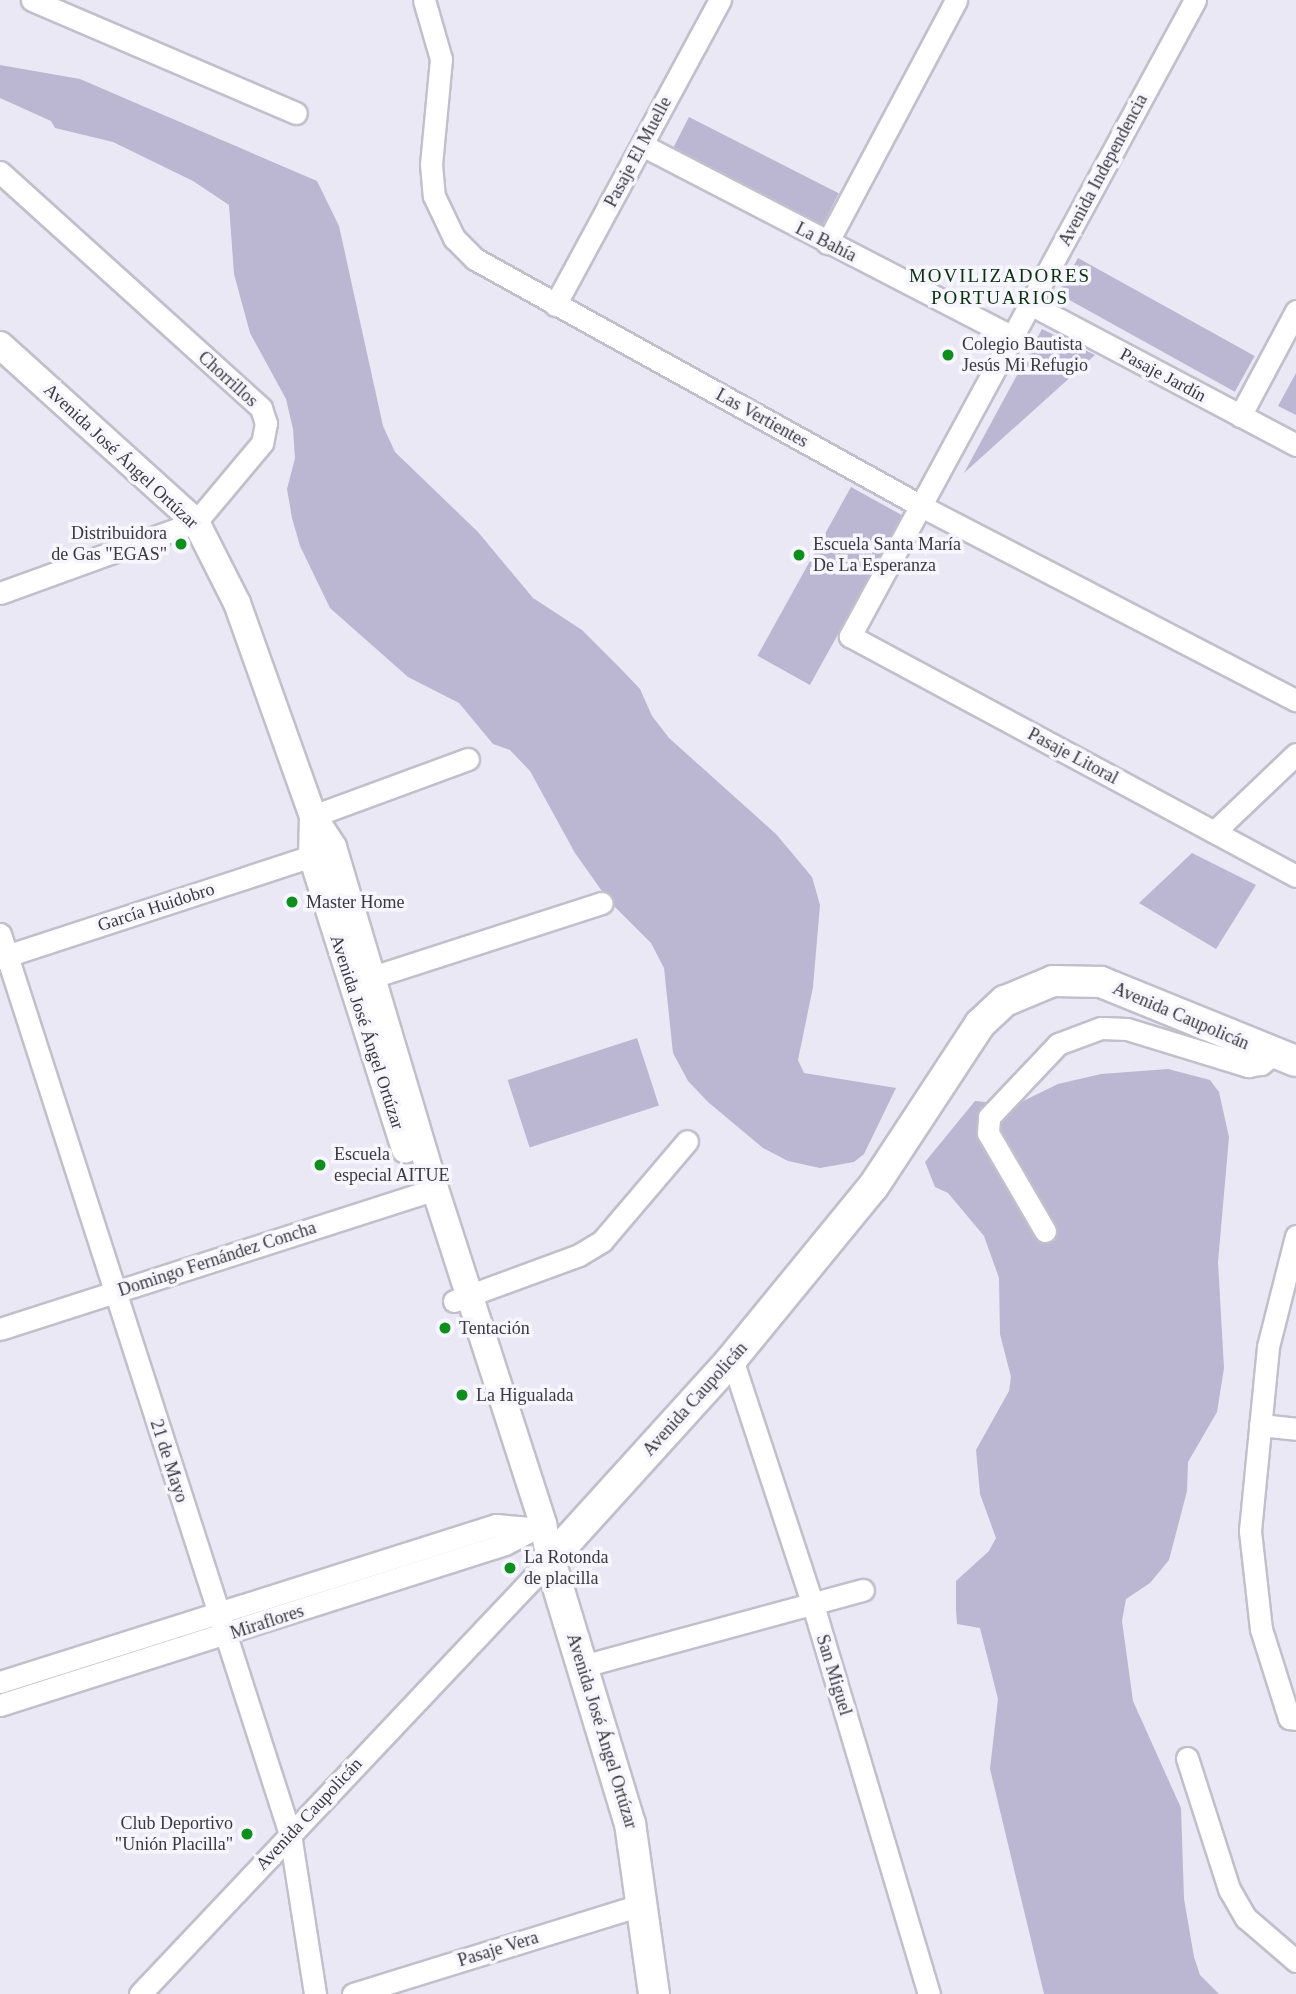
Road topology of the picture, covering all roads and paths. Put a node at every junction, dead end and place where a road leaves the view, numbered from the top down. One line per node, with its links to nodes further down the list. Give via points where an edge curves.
1 (32, 0): 6 (street)
2 (424, 0): 11 (street, Las Vertientes, via 441,59 431,163 439,212 454,238 475,259)
3 (720, 0): 7 (street, Pasaje El Muelle)
4 (956, 0): 9 (street)
5 (1195, 0): 10 (street, Avenida Independencia)
6 (296, 113)
7 (642, 145): 9 (street, La Bahía); 11 (street, Pasaje El Muelle)
8 (0, 173): 18 (street, Chorrillos, via 261,408 266,423 262,443)
9 (827, 243): 13 (street, La Bahía)
10 (1030, 304): 13 (street, Avenida Independencia); 15 (street, Pasaje Jardín)
11 (555, 305): 17 (street, Las Vertientes)
12 (1296, 311): 15 (street)
13 (1013, 337): 17 (street, Avenida Independencia)
14 (0, 345): 18 (street, Avenida José Ángel Ortúzar)
15 (1240, 416): 16 (street, Pasaje Jardín)
16 (1296, 445)
17 (921, 506): 20 (street, Avenida Independencia); 21 (street, Las Vertientes)
18 (196, 522): 19 (street); 24 (street, Avenida José Ángel Ortúzar, via 237,603)
19 (0, 593)
20 (850, 636): 25 (street, Pasaje Litoral)
21 (1296, 700)
22 (1296, 754): 25 (street)
23 (468, 759): 24 (street)
24 (313, 816): 26 (street, Avenida José Ángel Ortúzar); 31 (street, Avenida José Ángel Ortúzar, via 333,847)
25 (1214, 832): 27 (street, Pasaje Litoral)
26 (312, 856): 30 (street, García Huidobro); 31 (street, Avenida José Ángel Ortúzar)
27 (1296, 876)
28 (602, 903): 31 (street)
29 (0, 934): 30 (street, 21 de Mayo)
30 (4, 956): 37 (street, 21 de Mayo)
31 (361, 980): 34 (street, Avenida José Ángel Ortúzar)
32 (1289, 1060): 35 (street, via 1248,1066 1127,1029 1079,1033 1050,1049 989,1117 988,1133); 40 (main road, Avenida Caupolicán, via 1118,987 1069,979 1037,985 1005,1001 980,1024 873,1187)
33 (687, 1141): 38 (street, via 602,1241 579,1255)
34 (427, 1191): 37 (street, Domingo Fernández Concha); 38 (street, Avenida José Ángel Ortúzar)
35 (1045, 1231)
36 (1296, 1236): 41 (street, via 1275,1309)
37 (114, 1292): 39 (street, Domingo Fernández Concha); 47 (street, 21 de Mayo)
38 (462, 1298): 43 (street, Avenida José Ángel Ortúzar)
39 (0, 1329)
40 (732, 1359): 44 (main road, Avenida Caupolicán); 46 (street, San Miguel)
41 (1260, 1425): 42 (street); 52 (street, via 1251,1496 1252,1567 1261,1629)
42 (1296, 1429)
43 (536, 1526): 44 (street, Avenida José Ángel Ortúzar); 47 (street, Miraflores, via 496,1525); 48 (street, Miraflores, via 505,1544)
44 (550, 1560): 49 (main road, Avenida José Ángel Ortúzar); 54 (street, Avenida Caupolicán)
45 (863, 1590): 46 (street)
46 (813, 1605): 49 (street); 61 (street, San Miguel)
47 (218, 1611): 48 (street, 21 de Mayo); 50 (street, Miraflores)
48 (226, 1635): 51 (street, Miraflores); 54 (street, 21 de Mayo)
49 (583, 1666): 55 (main road, Avenida José Ángel Ortúzar, via 630,1824)
50 (0, 1682)
51 (0, 1705)
52 (1293, 1718)
53 (1187, 1758): 56 (street, via 1229,1889 1246,1918)
54 (290, 1834): 57 (street, Avenida Caupolicán); 58 (street, 21 de Mayo)
55 (643, 1904): 59 (street, Pasaje Vera); 60 (main road, Avenida José Ángel Ortúzar)
56 (1296, 1961)
57 (140, 1994)
58 (315, 1994)
59 (353, 1994)
60 (654, 1994)
61 (929, 1994)

